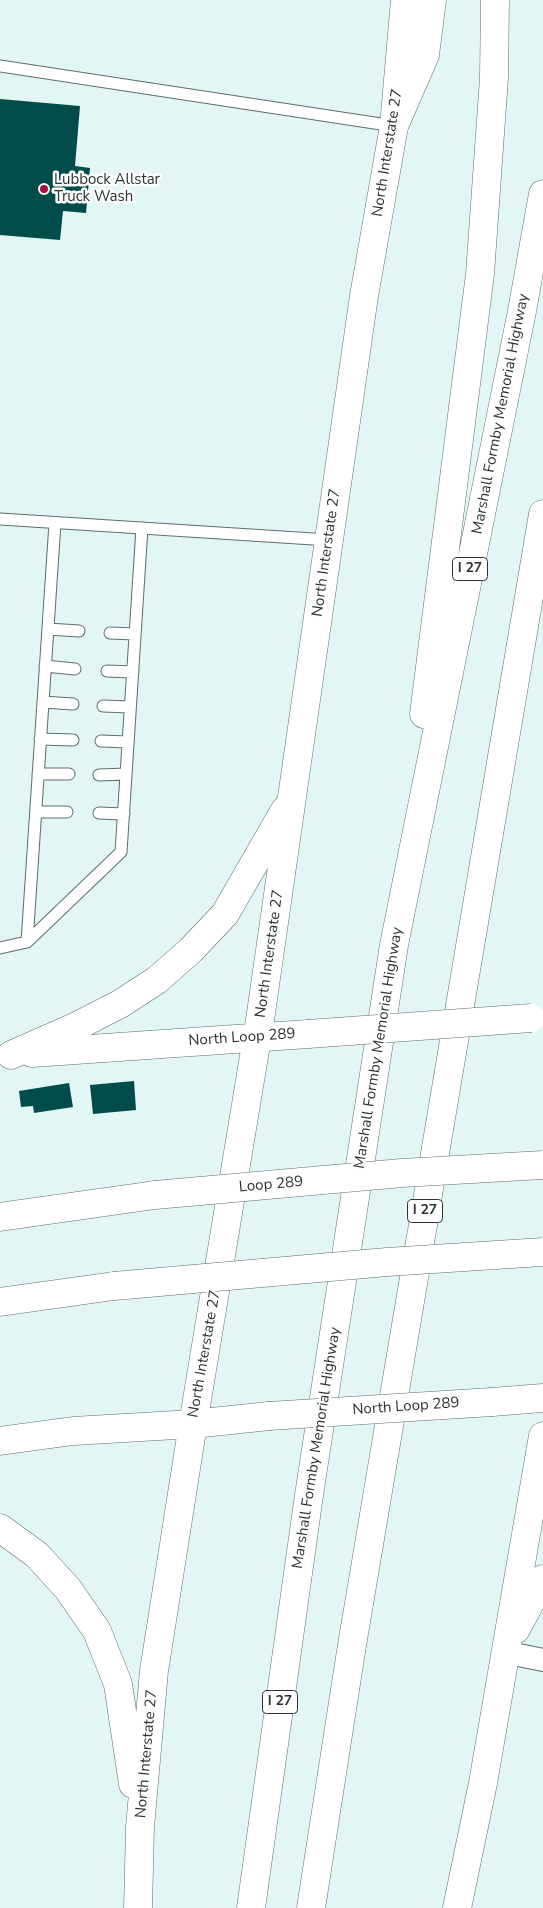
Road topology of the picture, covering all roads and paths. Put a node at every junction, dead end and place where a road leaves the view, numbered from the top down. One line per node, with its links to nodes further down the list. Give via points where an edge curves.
1 (405, 0): 5 (main road, North Interstate 27)
2 (432, 0): 5 (main road, via 425,55)
3 (495, 0): 38 (main road, via 494,78 480,274)
4 (0, 66): 5 (lane)
5 (394, 126): 11 (main road, North Interstate 27, via 364,296)
6 (543, 194): 38 (main road, Marshall Formby Memorial Highway / I 27)
7 (543, 514): 58 (main road, I 27)
8 (0, 519): 9 (lane)
9 (54, 523): 10 (lane); 12 (lane)
10 (142, 528): 11 (lane); 15 (lane)
11 (329, 540): 32 (main road, North Interstate 27)
12 (48, 629): 13 (lane); 16 (lane)
13 (79, 631)
14 (110, 633): 15 (lane)
15 (135, 634): 19 (lane)
16 (45, 666): 17 (lane); 20 (lane)
17 (75, 669)
18 (107, 671): 19 (lane)
19 (133, 672): 23 (lane)
20 (43, 702): 21 (lane); 24 (lane)
21 (73, 704)
22 (103, 706): 23 (lane)
23 (130, 707): 27 (lane)
24 (40, 739): 25 (lane); 28 (lane)
25 (73, 740)
26 (101, 741): 27 (lane)
27 (128, 742): 31 (lane)
28 (38, 774): 29 (lane); 33 (lane)
29 (69, 774)
30 (99, 774): 31 (lane)
31 (126, 774): 36 (lane)
32 (293, 796): 41 (main road, North Interstate 27); 42 (main road, via 225,914 191,950 157,980 120,1004 77,1026)
33 (36, 812): 34 (lane); 37 (lane)
34 (67, 812)
35 (99, 813): 36 (lane)
36 (124, 814): 37 (lane, via 121,852)
37 (27, 942): 39 (lane)
38 (394, 945): 57 (main road, Marshall Formby Memorial Highway / I 27, via 309,1495)
39 (0, 948)
40 (537, 1018): 41 (main road, North Loop 289, bridge)
41 (257, 1037): 42 (main road, North Loop 289); 48 (main road, North Interstate 27)
42 (6, 1055)
43 (543, 1165): 44 (main road, Loop 289, bridge, via 402,1173 155,1195)
44 (0, 1217)
45 (543, 1252): 46 (main road, bridge, via 114,1286)
46 (0, 1302)
47 (543, 1398): 48 (main road, North Loop 289, bridge)
48 (193, 1424): 50 (main road, North Loop 289, via 73,1431); 55 (main road, North Interstate 27, via 154,1671)
49 (543, 1436): 53 (main road)
50 (0, 1441)
51 (0, 1528): 55 (main road, via 37,1554 68,1589 97,1631 118,1684)
52 (543, 1579): 53 (main road)
53 (504, 1652): 54 (street); 59 (main road, via 483,1783)
54 (543, 1660)
55 (140, 1827): 56 (main road, North Interstate 27)
56 (138, 1908)
57 (251, 1908)
58 (310, 1908)
59 (457, 1908)

